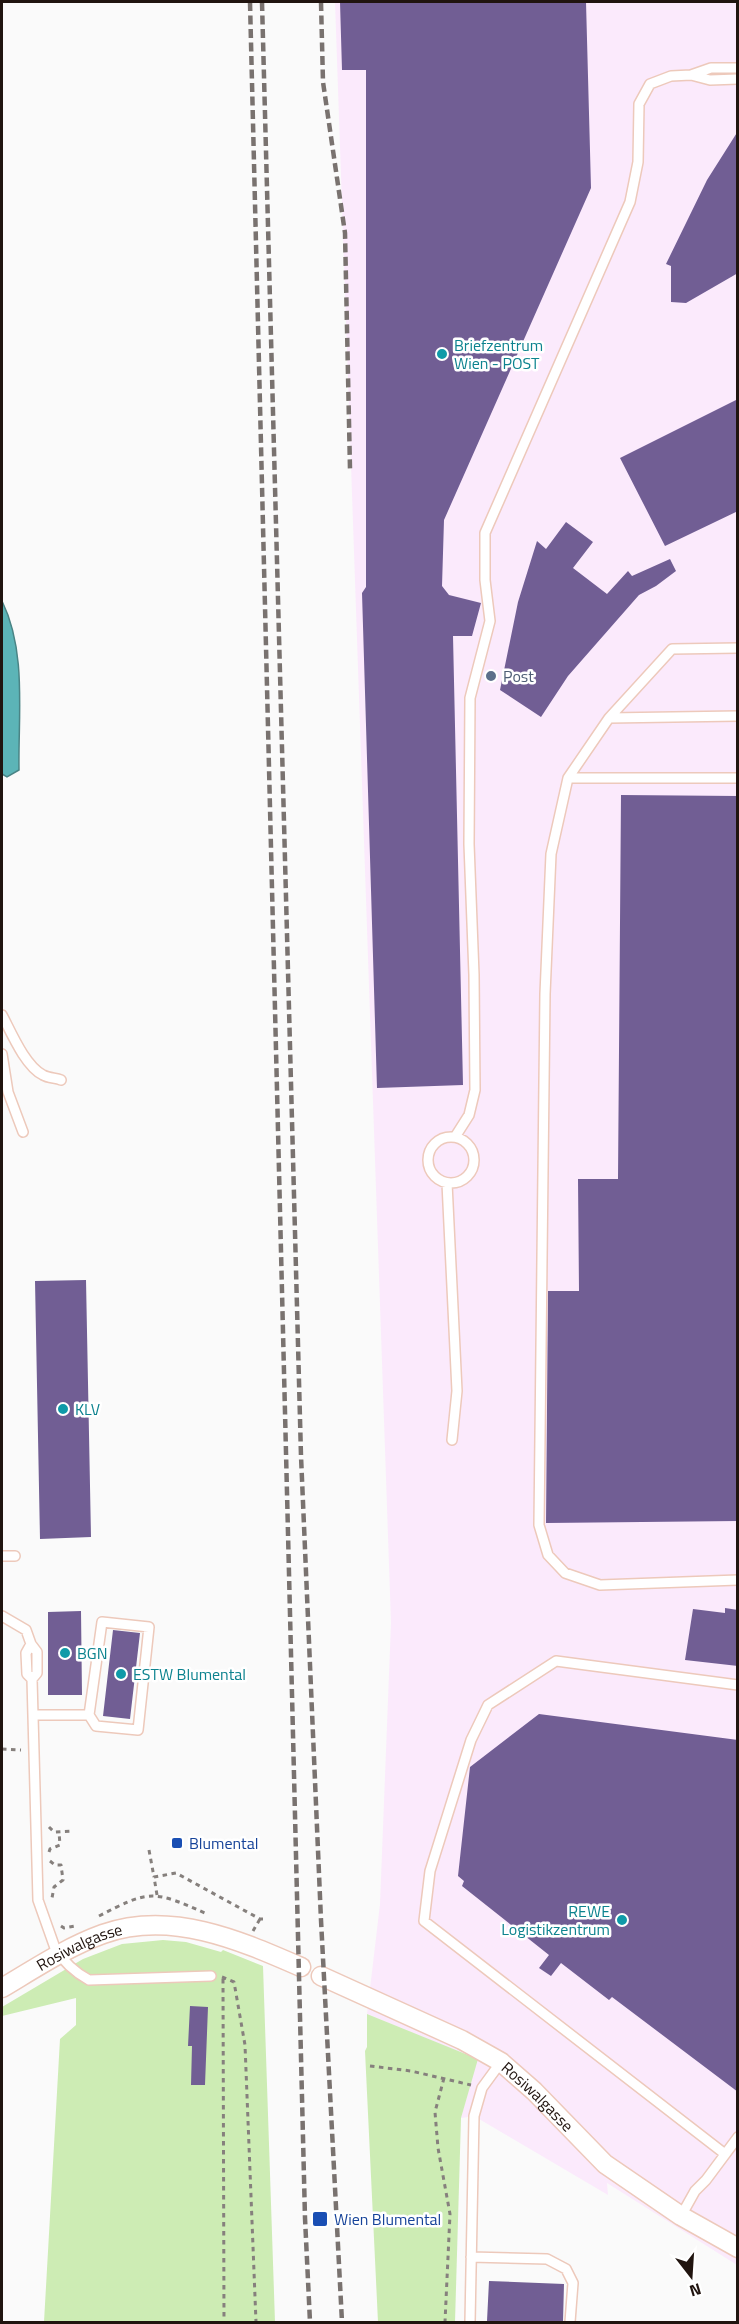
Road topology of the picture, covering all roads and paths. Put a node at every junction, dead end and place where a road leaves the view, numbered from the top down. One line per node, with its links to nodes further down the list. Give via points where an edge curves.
1 (738, 68): 2 (lane, via 711,68)
2 (691, 75): 3 (lane); 13 (lane, via 671,75 650,84 639,104 638,162 630,202 485,533 490,621 470,698 469,844 476,1090 469,1115)
3 (738, 80)
4 (738, 648): 6 (lane, via 672,649)
5 (738, 716): 6 (lane)
6 (609, 718): 7 (lane)
7 (568, 778): 8 (lane); 18 (lane, via 551,854 545,994 540,1525 548,1555 565,1574 600,1586)
8 (738, 778)
9 (2, 1015): 11 (lane, via 31,1064 42,1075)
10 (2, 1054): 12 (lane, via 8,1092)
11 (61, 1080)
12 (23, 1132)
13 (455, 1137): 14 (lane, via 469,1145 474,1161 469,1176); 14 (lane, via 435,1143 428,1156 434,1177)
14 (447, 1184): 15 (lane, via 457,1391)
15 (452, 1440)
16 (2, 1556): 17 (lane)
17 (15, 1556)
18 (738, 1580)
19 (4, 1620): 21 (lane, via 26,1630 31,1644 26,1653 27,1674 32,1679)
20 (738, 1685): 46 (lane, via 556,1661 488,1705 471,1740 430,1871 424,1921)
21 (33, 1715): 22 (lane); 24 (lane)
22 (89, 1715): 22 (lane, via 96,1726 138,1730 149,1627 102,1622)
23 (2, 1749): 24 (path)
24 (34, 1751): 35 (lane, via 38,1900)
25 (48, 1822): 27 (path, via 50,1829)
26 (72, 1831): 27 (path)
27 (59, 1832): 31 (path, via 60,1845 50,1849 49,1854 55,1865 61,1865 63,1880 54,1887)
28 (149, 1850): 29 (path)
29 (154, 1877): 30 (path); 34 (path, via 176,1873 262,1919)
30 (157, 1895)
31 (51, 1902)
32 (57, 1922): 33 (path, via 64,1928)
33 (85, 1923)
34 (253, 1932)
35 (59, 1955): 36 (street, Rosiwalgasse, via 125,1928 174,1926 263,1950); 37 (lane, via 89,1980); 40 (street, Rosiwalgasse)
36 (302, 1967)
37 (211, 1976): 39 (path)
38 (321, 1976): 41 (street, Rosiwalgasse, via 462,2040)
39 (224, 1977): 50 (path); 51 (path, via 234,1982 245,2045)
40 (2, 1988)
41 (501, 2062): 44 (lane); 47 (street, Rosiwalgasse, via 605,2164)
42 (370, 2066): 43 (path)
43 (444, 2078): 44 (path); 52 (path, via 435,2112 450,2214)
44 (482, 2088): 49 (lane, via 474,2116)
45 (738, 2137): 46 (lane)
46 (725, 2154): 47 (lane, via 695,2191)
47 (681, 2216): 48 (street, Rosiwalgasse)
48 (738, 2248)
49 (471, 2257): 53 (lane); 54 (lane, via 547,2259 566,2269 573,2283)
50 (224, 2322)
51 (256, 2322)
52 (445, 2322)
53 (470, 2322)
54 (570, 2322)

